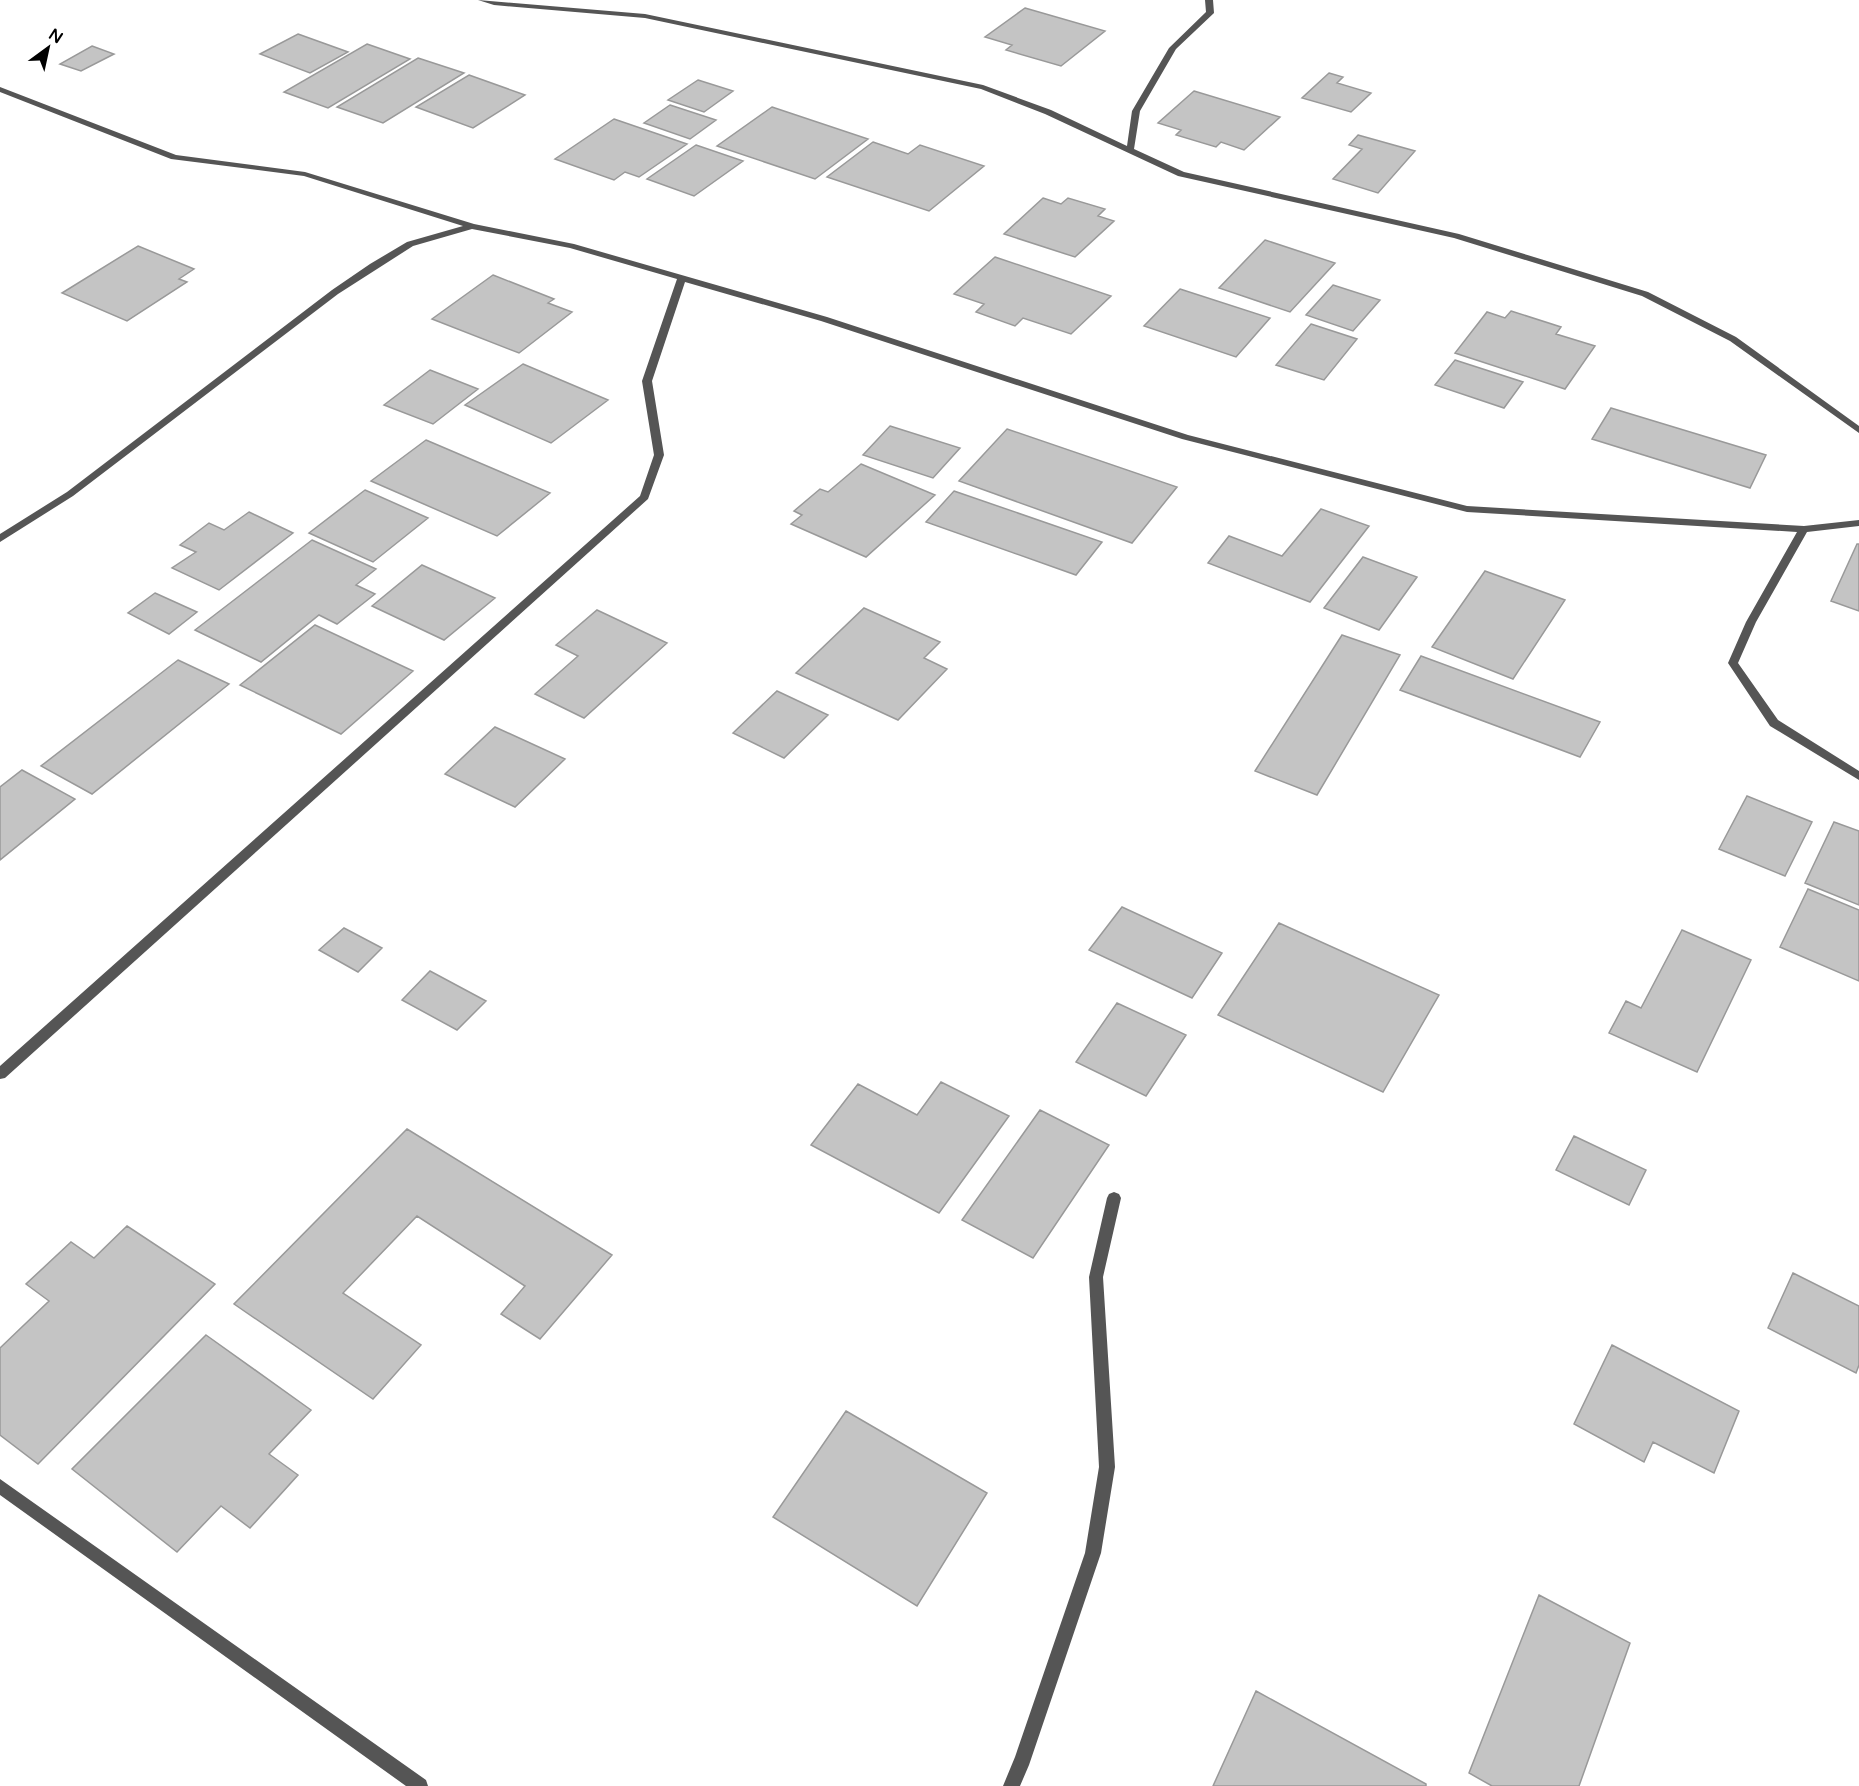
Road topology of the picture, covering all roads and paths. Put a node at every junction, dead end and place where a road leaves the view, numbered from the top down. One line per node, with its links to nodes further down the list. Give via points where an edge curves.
1 (482, 0): 4 (street, via 645,16 983,87)
2 (1209, 0): 4 (street, via 1209,13 1173,48 1136,111)
3 (0, 89): 5 (street, via 174,157 305,174)
4 (1130, 149): 7 (street, via 1181,174 1456,236 1645,294 1733,339)
5 (472, 226): 6 (street, via 571,246); 10 (street, via 410,244 373,266 70,494)
6 (682, 278): 9 (street, via 824,319 1185,437 1467,509); 12 (street, via 647,381 659,455 644,497)
7 (1859, 430)
8 (1859, 523): 9 (street)
9 (1804, 529): 11 (street, via 1751,622 1733,663 1774,723)
10 (0, 539)
11 (1859, 776)
12 (0, 1074)
13 (1114, 1198): 16 (street, via 1096,1276 1107,1467 1093,1553)
14 (0, 1486): 15 (street)
15 (420, 1786)
16 (1011, 1786)

